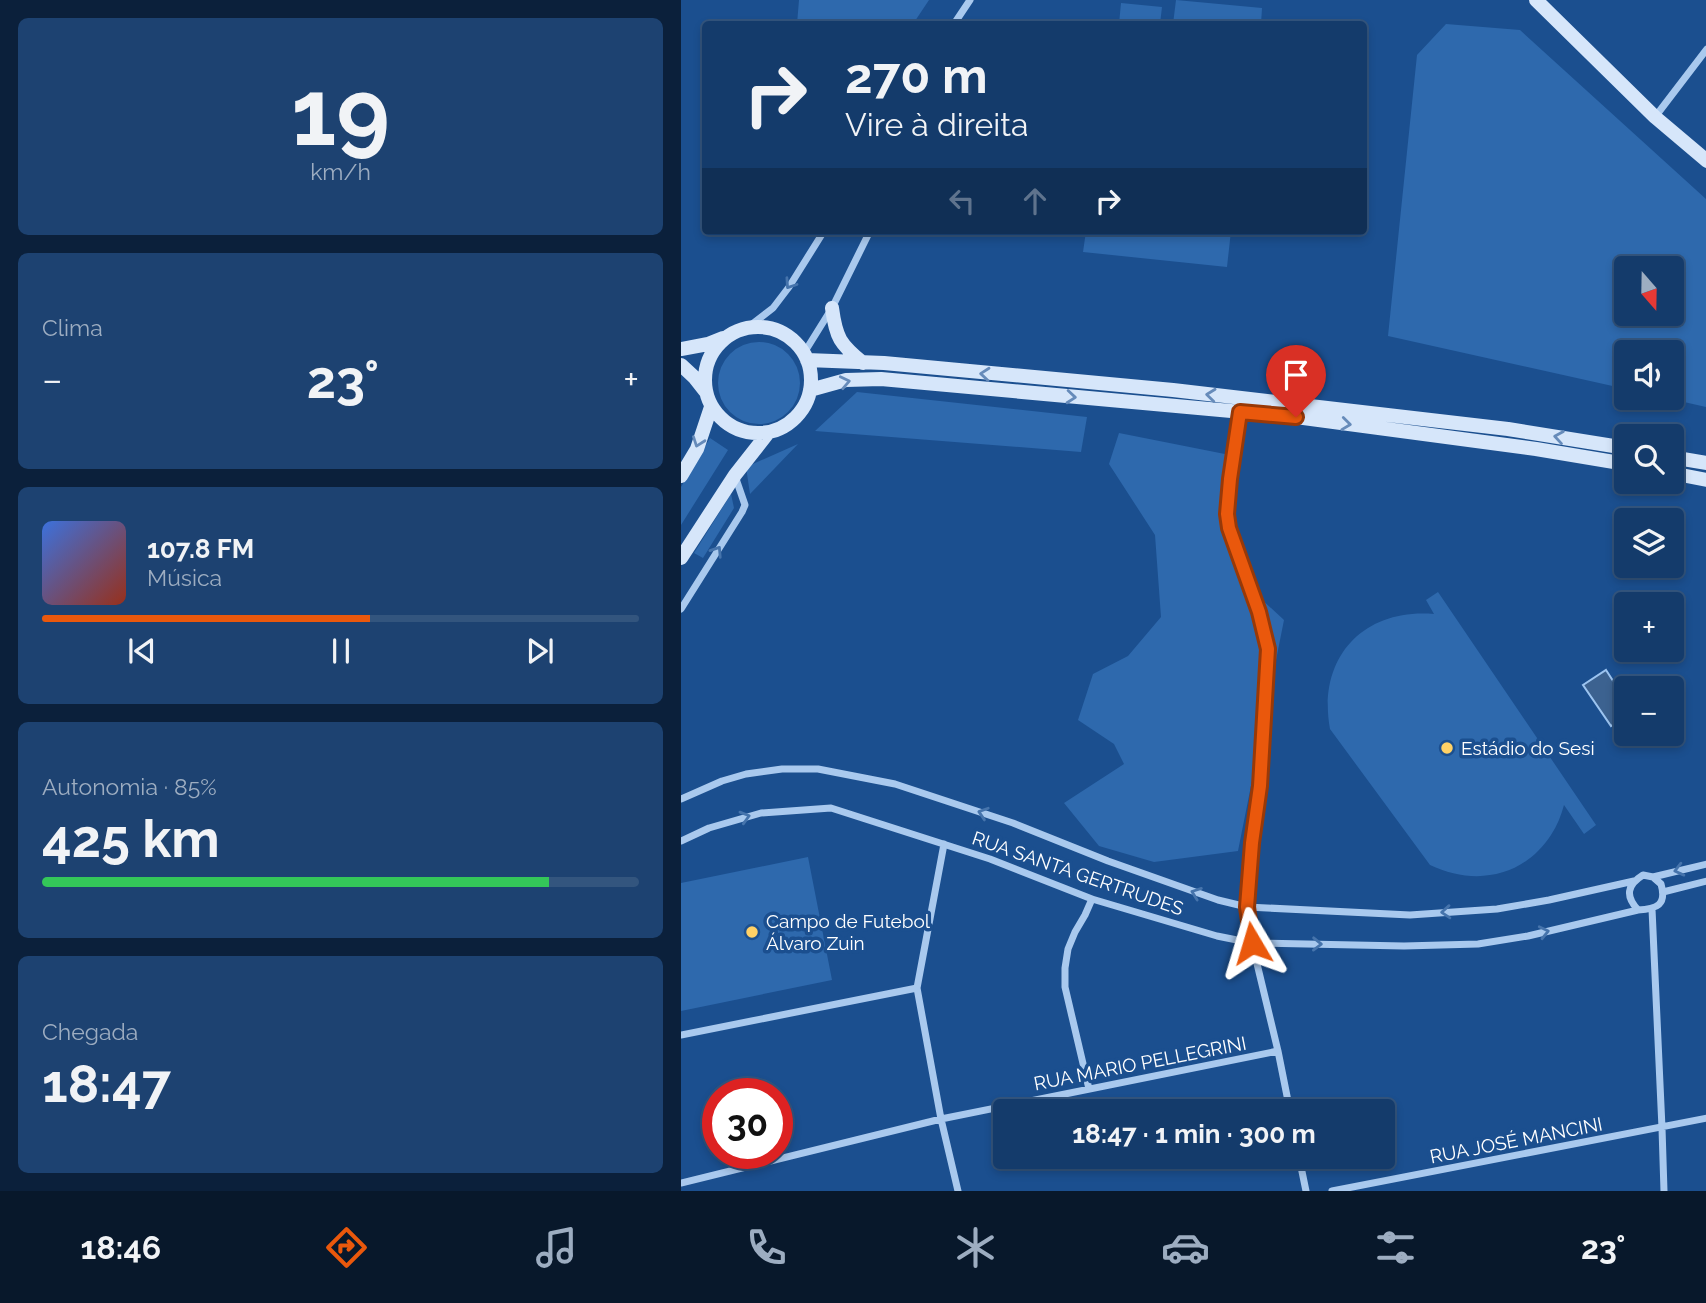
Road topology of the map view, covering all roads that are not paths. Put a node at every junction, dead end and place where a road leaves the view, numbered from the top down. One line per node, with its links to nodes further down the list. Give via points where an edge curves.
1 (970, 0): 3 (street)
2 (1536, 0): 5 (street)
3 (956, 21)
4 (1706, 49): 5 (street)
5 (1655, 117): 6 (street)
6 (1706, 161)
7 (822, 235): 10 (street, one-way to 10, via 773,308)
8 (868, 235): 9 (street)
9 (832, 309): 13 (street); 14 (street, via 841,343)
10 (747, 328): 11 (street); 13 (street, via 778,331)
11 (728, 336): 12 (street); 17 (street, via 708,360)
12 (681, 349)
13 (806, 356): 14 (street); 16 (street)
14 (863, 363): 21 (street, one-way to 14, via 1508,429 1173,390)
15 (681, 365): 17 (street)
16 (810, 390): 19 (street, one-way to 19, via 846,380 881,379); 20 (street, via 795,418)
17 (705, 391): 18 (street)
18 (711, 407): 20 (street, via 735,429); 26 (street, one-way to 26, via 697,449)
19 (1240, 412): 23 (street, one-way to 23, via 1424,433); 40 (street, via 1227,514 1268,649)
20 (768, 433): 25 (street)
21 (1614, 446)
22 (1684, 459): 24 (street)
23 (1614, 462)
24 (1706, 463)
25 (735, 475): 29 (street); 30 (street, one-way to 25, via 745,505)
26 (681, 476)
27 (1684, 476): 28 (street)
28 (1706, 480)
29 (681, 558)
30 (681, 610)
31 (681, 799): 40 (street, RUA SANTA GERTRUDES, one-way to 31, via 895,784 818,769 746,774)
32 (681, 841): 33 (street, RUA SANTA GERTRUDES, one-way to 33, via 761,813 831,808)
33 (943, 844): 39 (street, RUA SANTA GERTRUDES); 44 (street)
34 (1706, 864): 35 (street, one-way to 35)
35 (1653, 877): 36 (street, via 1643,875); 38 (street, via 1662,884)
36 (1634, 881): 40 (street, RUA SANTA GERTRUDES, one-way to 40, via 1497,909 1410,915); 42 (street, via 1628,892)
37 (1706, 881): 38 (street)
38 (1663, 892): 41 (street, via 1663,899)
39 (1092, 899): 43 (street, RUA SANTA GERTRUDES); 47 (street, via 1068,949 1065,968 1065,987)
40 (1247, 907): 43 (street)
41 (1652, 909): 42 (street); 51 (street)
42 (1638, 910): 43 (street, RUA SANTA GERTRUDES, one-way to 42, via 1478,944)
43 (1252, 943): 46 (street)
44 (917, 988): 45 (street); 50 (street)
45 (681, 1035)
46 (1278, 1051): 47 (street, RUA MARIO PELLEGRINI); 48 (street)
47 (1089, 1089): 50 (street, RUA MARIO PELLEGRINI)
48 (1288, 1099)
49 (1706, 1118): 51 (street, RUA JOSÉ MANCINI)
50 (941, 1119): 53 (street, RUA MARIO PELLEGRINI); 54 (street)
51 (1662, 1128): 56 (street, RUA JOSÉ MANCINI); 57 (street)
52 (1301, 1169): 55 (street)
53 (681, 1183)
54 (958, 1191)
55 (1306, 1191)
56 (1332, 1191)
57 (1664, 1191)

